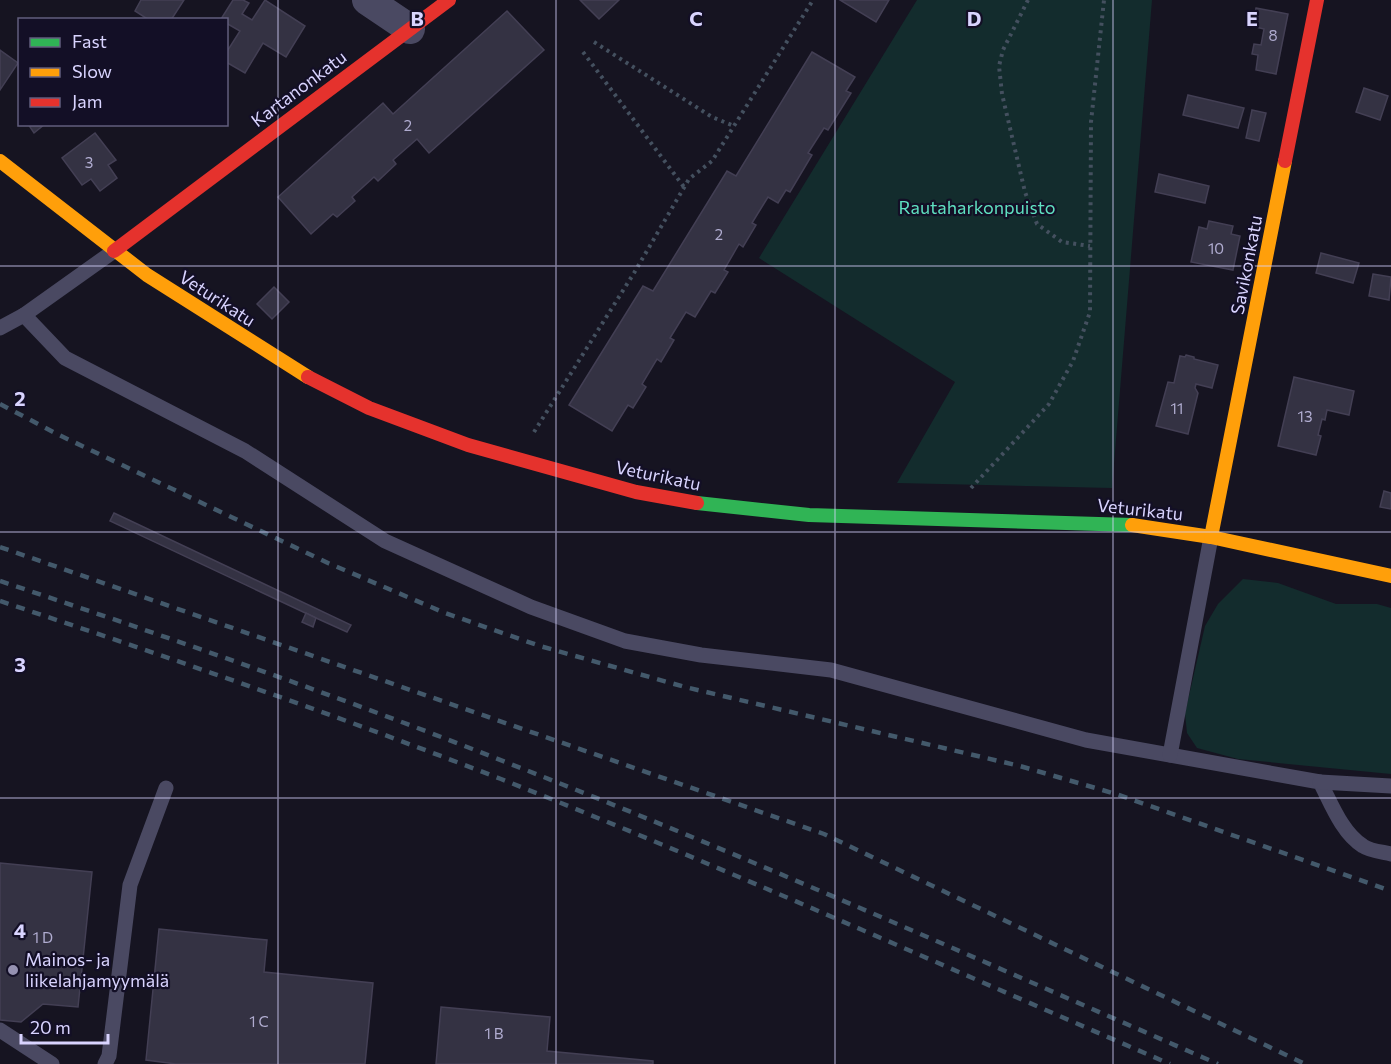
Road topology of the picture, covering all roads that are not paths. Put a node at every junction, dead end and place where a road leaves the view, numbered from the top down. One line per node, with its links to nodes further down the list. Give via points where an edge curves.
1 (367, 0): 4 (street)
2 (449, 0): 4 (street, Kartanonkatu)
3 (1317, 0): 9 (street, Savikonkatu)
4 (410, 29): 6 (street, Kartanonkatu)
5 (0, 161): 6 (street, Veturikatu)
6 (114, 251): 7 (lane); 9 (street, Veturikatu, via 297,371 369,408 468,445 636,492 715,506 809,514 1126,524)
7 (24, 315): 8 (lane); 11 (lane, via 64,358 245,451 385,541 531,607 625,641 702,655 831,670 1086,740)
8 (0, 328)
9 (1211, 537): 10 (street, Veturikatu); 11 (lane)
10 (1391, 576)
11 (1170, 755): 12 (lane)
12 (1320, 783): 13 (lane); 15 (lane, via 1353,837 1364,847)
13 (1391, 786)
14 (166, 788): 18 (lane, via 130,885)
15 (1391, 854)
16 (0, 1030): 17 (lane)
17 (52, 1064)
18 (105, 1064)

